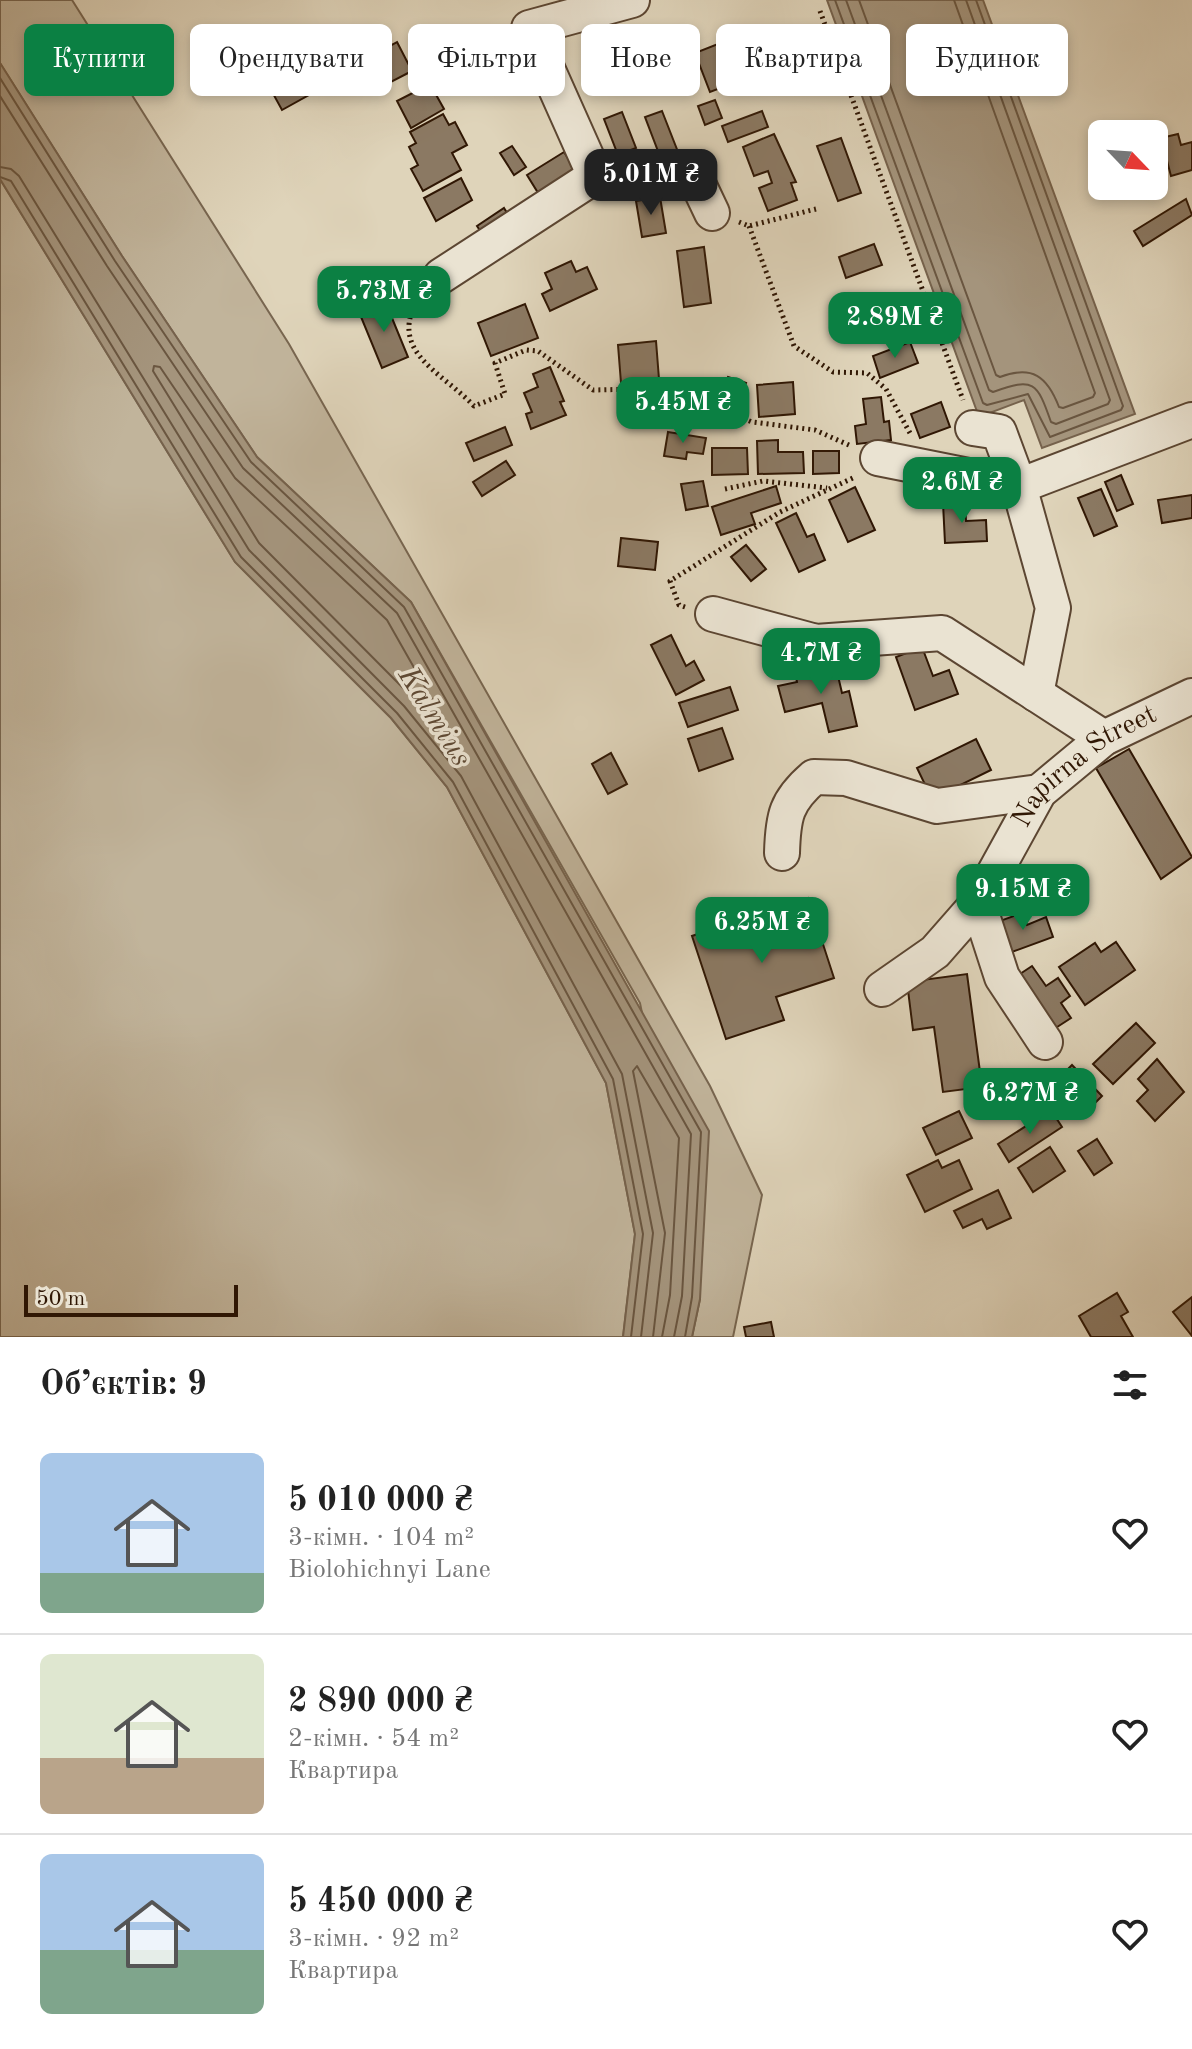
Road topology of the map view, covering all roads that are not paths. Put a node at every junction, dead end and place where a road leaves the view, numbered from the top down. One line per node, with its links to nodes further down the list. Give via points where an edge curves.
1 (632, 0): 2 (street, via 529,28)
2 (595, 176): 3 (street, via 693,173); 4 (street)
3 (712, 213)
4 (441, 276)
5 (1192, 420): 8 (street)
6 (973, 428): 8 (street, via 999,432)
7 (878, 458): 8 (street)
8 (1019, 486): 10 (street, via 1053,608)
9 (713, 614): 10 (street, via 816,642 942,633)
10 (1036, 694): 12 (street)
11 (1192, 696): 12 (street, Napirna Street)
12 (1104, 738): 13 (street, Napirna Street)
13 (1039, 792): 14 (street, via 937,806 846,778 814,777 794,794 783,826); 15 (street, Napirna Street)
14 (782, 853)
15 (978, 903): 16 (street, Napirna Street, via 935,952); 17 (street, via 1002,977)
16 (882, 989)
17 (1045, 1042)

